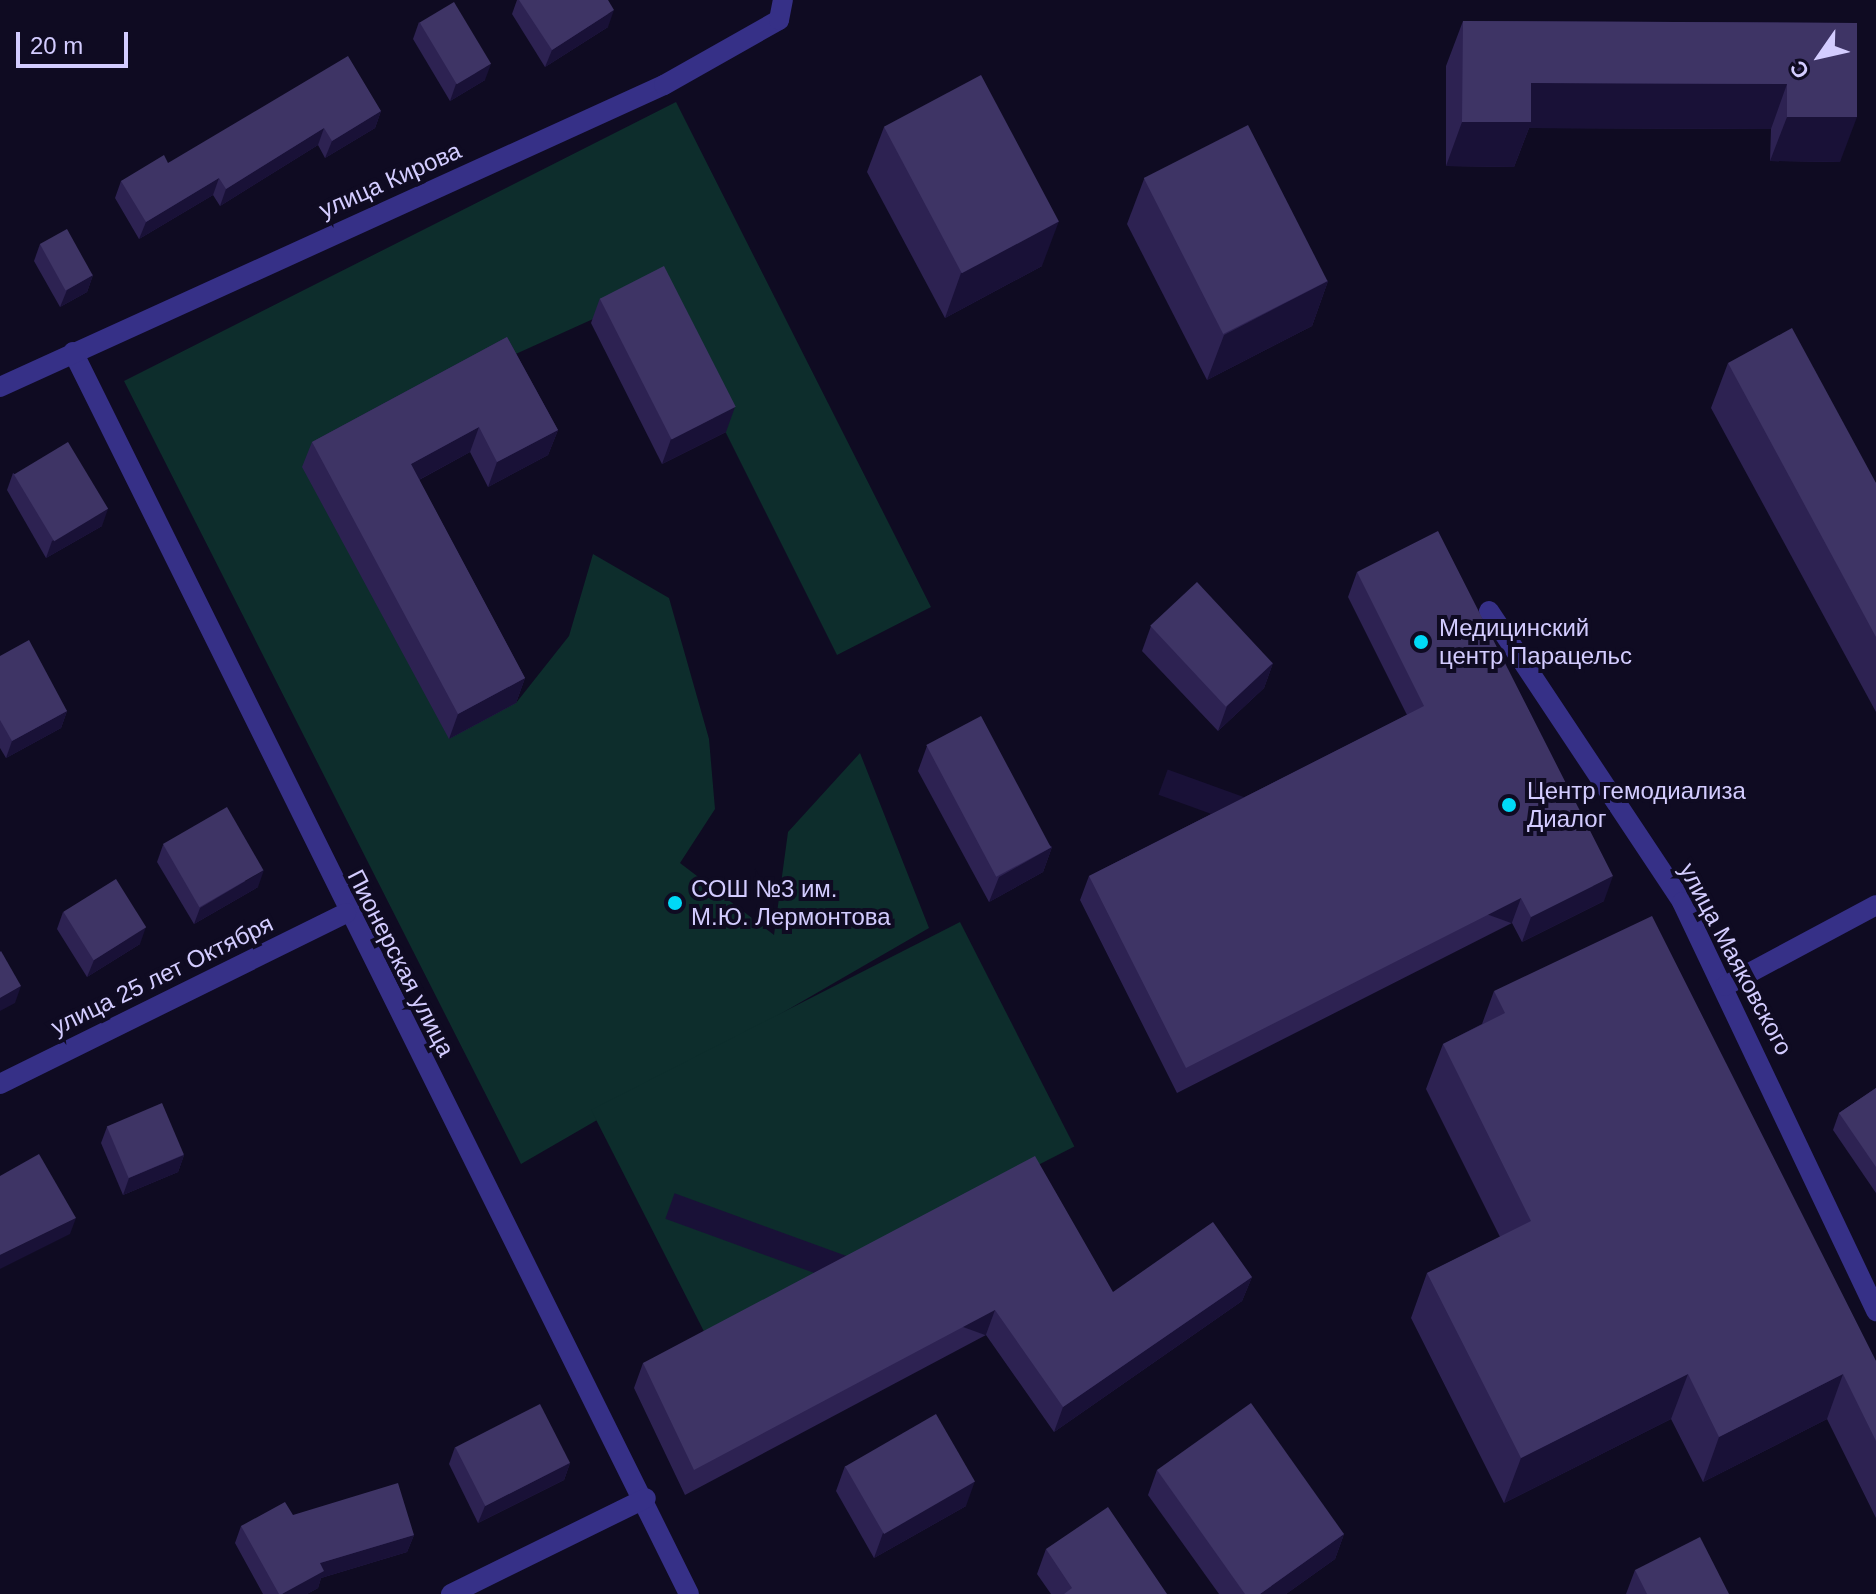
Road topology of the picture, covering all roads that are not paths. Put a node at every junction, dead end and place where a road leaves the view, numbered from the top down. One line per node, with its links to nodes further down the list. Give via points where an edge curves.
1 (783, 0): 2 (street, улица Кирова, via 779,20 664,85)
2 (73, 352): 3 (street, улица Кирова); 6 (street, Пионерская улица)
3 (0, 387)
4 (1489, 611): 7 (street, улица Маяковского, via 1682,902)
5 (1876, 905): 7 (street)
6 (346, 913): 8 (street, улица 25 лет Октября); 10 (street, Пионерская улица)
7 (1725, 986): 9 (street, улица Маяковского)
8 (0, 1084)
9 (1876, 1311)
10 (646, 1498): 11 (street); 12 (street, Пионерская улица)
11 (451, 1594)
12 (689, 1594)

